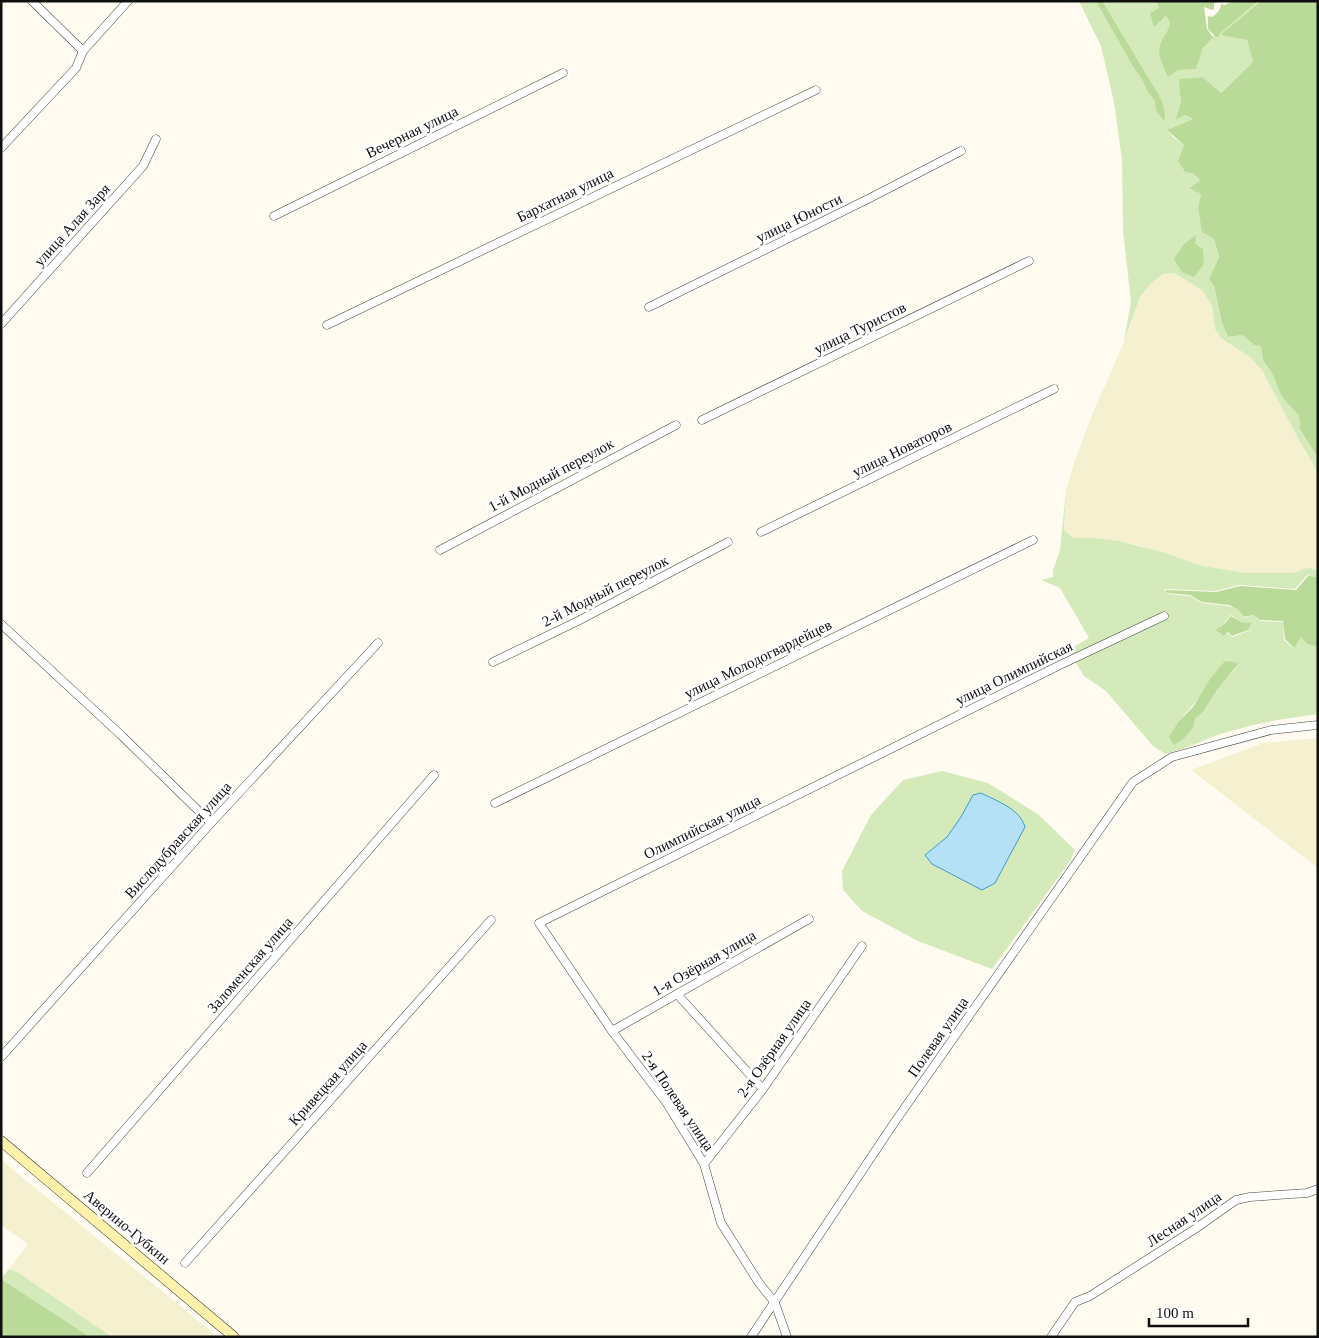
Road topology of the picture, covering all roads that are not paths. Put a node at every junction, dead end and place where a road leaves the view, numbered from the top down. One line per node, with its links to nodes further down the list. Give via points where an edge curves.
1 (32, 1): 3 (street)
2 (128, 1): 3 (street)
3 (83, 51): 7 (street, via 76,68)
4 (563, 73): 9 (street, Вечерная улица)
5 (816, 90): 13 (street, Бархатная улица)
6 (156, 139): 12 (street, улица Алая Заря, via 143,166)
7 (1, 148)
8 (961, 151): 11 (street, улица Юности)
9 (274, 216)
10 (1030, 261): 15 (street, улица Туристов)
11 (649, 307)
12 (1, 324)
13 (327, 325)
14 (1054, 389): 17 (street, улица Новаторов)
15 (702, 420)
16 (676, 425): 20 (street, 1-й Модный переулок)
17 (761, 532)
18 (1033, 540): 28 (street, улица Молодогвардейцев)
19 (728, 542): 24 (street, 2-й Модный переулок, via 578,622)
20 (440, 550)
21 (1164, 616): 26 (street, улица Олимпийская)
22 (1, 624): 29 (street)
23 (378, 643): 29 (street, Вислодубравская улица)
24 (493, 662)
25 (1318, 725): 43 (street, Полевая улица, via 1271,730 1172,757 1133,782 894,1123)
26 (876, 756): 32 (street, Олимпийская улица)
27 (434, 775): 40 (street, Заломенская улица)
28 (495, 803)
29 (211, 823): 36 (street, Вислодубравская улица)
30 (809, 919): 34 (street, 1-я Озёрная улица)
31 (491, 920): 42 (street, Кривецкая улица)
32 (539, 923): 35 (street, 2-я Полевая улица)
33 (862, 946): 37 (street, 2-я Озёрная улица)
34 (677, 994): 35 (street, 1-я Озёрная улица); 37 (street)
35 (612, 1031): 39 (street, 2-я Полевая улица, via 666,1102)
36 (1, 1057)
37 (763, 1089): 39 (street, 2-я Озёрная улица)
38 (1, 1141): 44 (main road, Аверино-Губкин)
39 (704, 1164): 43 (street, 2-я Полевая улица, via 721,1223)
40 (87, 1173)
41 (1318, 1189): 47 (street, Лесная улица, via 1307,1193 1236,1200 1090,1296 1075,1302)
42 (185, 1263)
43 (775, 1303): 45 (street, Полевая улица); 46 (street, 2-я Полевая улица)
44 (234, 1337)
45 (751, 1337)
46 (787, 1337)
47 (1051, 1337)

